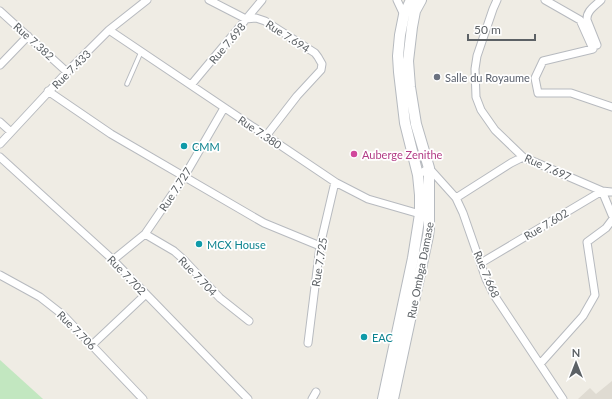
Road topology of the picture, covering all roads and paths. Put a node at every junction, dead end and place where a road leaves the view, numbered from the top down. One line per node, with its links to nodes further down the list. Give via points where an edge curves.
1 (147, 0): 13 (street, Rue 7.433)
2 (209, 0): 12 (street, Rue 7.694)
3 (262, 0): 12 (street, Rue 7.698)
4 (397, 0): 11 (street)
5 (411, 0): 11 (main road, Rue Ombga Damase)
6 (421, 0): 30 (main road, Rue Ombga Damase, via 415,12 408,61 416,124)
7 (497, 0): 29 (street, Rue 7.697, via 475,69 476,97 481,110 495,130)
8 (545, 0): 22 (street, via 580,20 593,49 543,61 535,78 538,92 571,93)
9 (601, 0): 15 (street, via 586,16)
10 (0, 11): 14 (street, Rue 7.382)
11 (404, 15): 31 (main road, Rue Ombga Damase, via 398,56 399,72 405,123)
12 (246, 19): 20 (street, Rue 7.698); 26 (street, Rue 7.694, via 256,18 265,21 315,53 322,64 321,70)
13 (109, 30): 16 (street, Rue 7.380); 18 (street, Rue 7.433)
14 (28, 36): 17 (street); 18 (street, Rue 7.382)
15 (597, 46)
16 (141, 52): 19 (lane); 20 (street, Rue 7.380)
17 (0, 65)
18 (67, 72): 21 (street, Rue 7.433)
19 (127, 84)
20 (191, 85): 23 (street, Rue 7.380)
21 (48, 92): 25 (street, Rue 7.433); 32 (street, via 111,134)
22 (612, 106)
23 (224, 108): 26 (street, Rue 7.380); 32 (street, Rue 7.727)
24 (0, 122): 25 (street)
25 (11, 132): 27 (street, Rue 7.433)
26 (266, 136): 33 (street, Rue 7.380)
27 (0, 144)
28 (0, 157): 42 (street, Rue 7.702)
29 (523, 157): 34 (street, Rue 7.697); 36 (street)
30 (429, 168): 31 (street); 36 (street, Rue 7.668); 55 (main road, Rue Ombga Damase, via 428,236)
31 (418, 175): 37 (main road, Rue Ombga Damase)
32 (184, 177): 40 (street, Rue 7.727); 41 (street, via 264,223)
33 (335, 182): 37 (street, Rue 7.380, via 368,199); 41 (street, Rue 7.725)
34 (602, 191): 35 (street); 38 (street); 43 (street, Rue 7.602)
35 (612, 192)
36 (456, 198): 43 (street, Rue 7.668)
37 (420, 214): 54 (main road, Rue Ombga Damase)
38 (612, 215)
39 (612, 220): 49 (street, via 606,228 587,242 595,295 583,316)
40 (144, 234): 42 (street, Rue 7.727); 46 (street, Rue 7.704, via 174,251 220,298)
41 (320, 246): 47 (street, Rue 7.725)
42 (113, 260): 45 (street, Rue 7.702)
43 (481, 263): 49 (street, Rue 7.668, via 494,295)
44 (1, 277): 48 (street, Rue 7.706, via 40,297 63,314)
45 (146, 294): 48 (street); 52 (street, Rue 7.702)
46 (249, 321)
47 (308, 342)
48 (92, 345): 51 (street, Rue 7.706)
49 (540, 364): 56 (street, Rue 7.668)
50 (316, 392): 53 (street)
51 (143, 399)
52 (248, 399)
53 (312, 399)
54 (383, 399)
55 (393, 399)
56 (562, 399)

